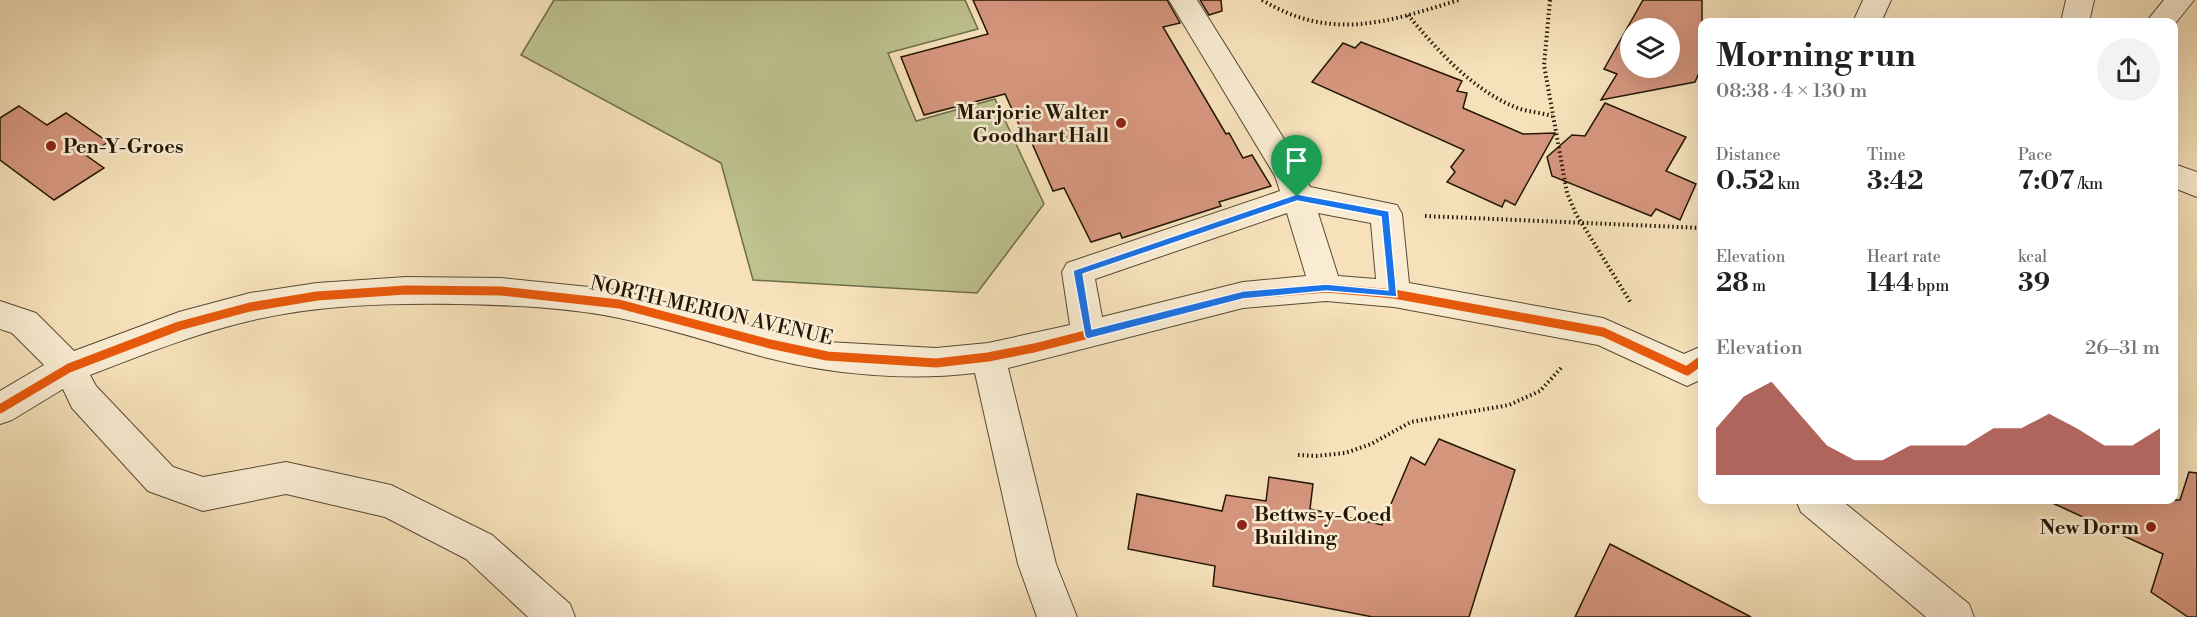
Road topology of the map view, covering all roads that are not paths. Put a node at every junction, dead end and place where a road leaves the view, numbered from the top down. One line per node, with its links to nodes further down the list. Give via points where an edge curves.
1 (1183, 0): 10 (street, via 1290,174)
2 (1877, 0): 5 (street)
3 (2080, 0): 6 (street)
4 (2180, 0): 7 (street)
5 (1869, 18)
6 (2076, 18)
7 (2164, 18)
8 (2178, 178): 9 (street)
9 (2197, 185)
10 (1297, 197): 11 (street); 12 (street, via 1386,214); 14 (street, via 1078,272)
11 (1326, 288): 12 (street, NORTH MERION AVENUE); 14 (street, NORTH MERION AVENUE, via 1243,295)
12 (1394, 294): 17 (street, NORTH MERION AVENUE, via 1603,332)
13 (0, 315): 16 (street, via 24,323)
14 (1088, 334): 15 (street, NORTH MERION AVENUE)
15 (988, 357): 16 (street, NORTH MERION AVENUE, via 936,363 827,356 618,304 501,291 406,290 317,296 250,307 179,326); 21 (street, via 1037,564)
16 (69, 368): 18 (street, NORTH MERION AVENUE); 20 (street, via 84,397 161,479 203,494 286,478 391,502 479,547)
17 (1697, 373)
18 (0, 409)
19 (1819, 504): 22 (street)
20 (556, 617)
21 (1058, 617)
22 (1955, 617)

